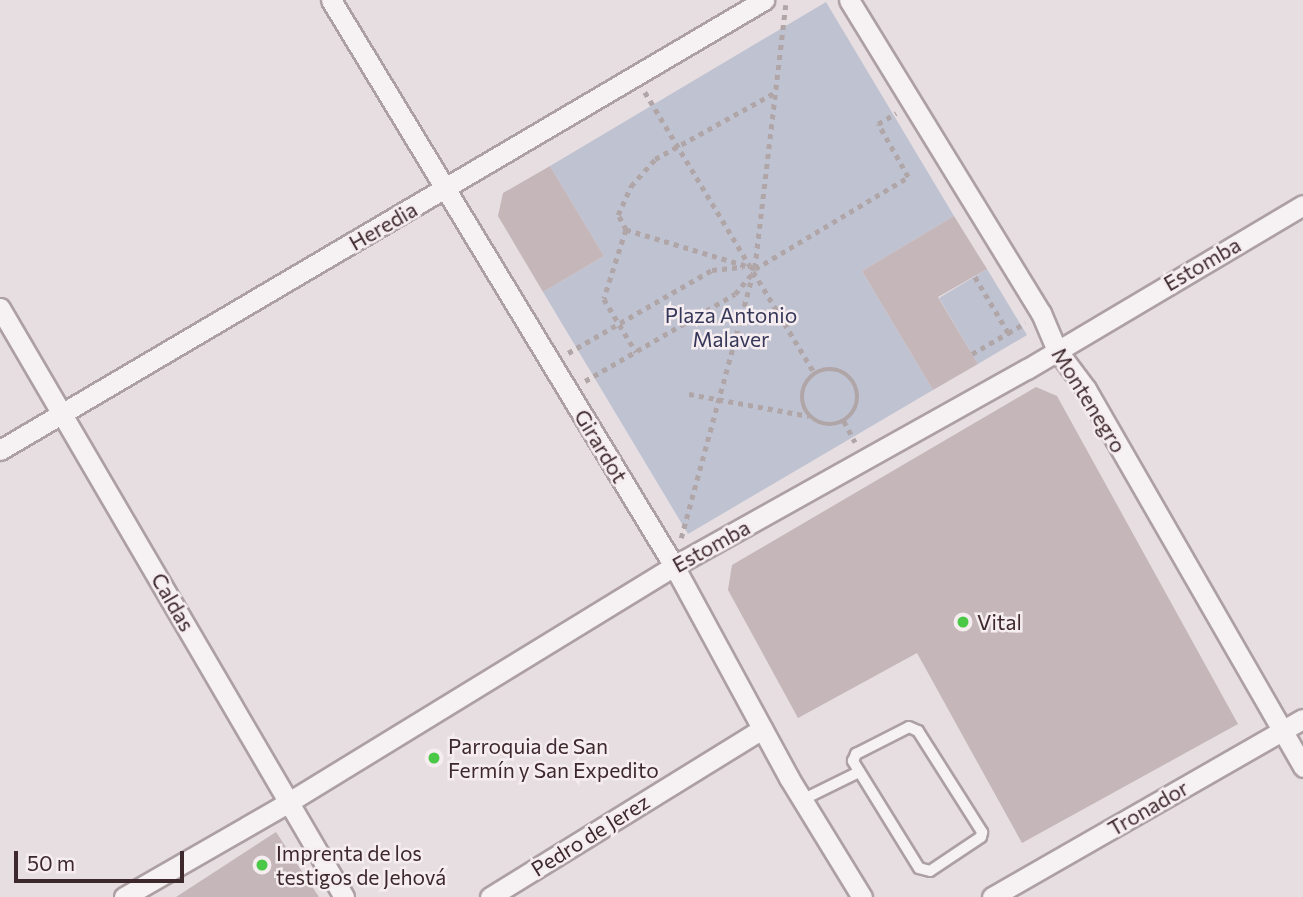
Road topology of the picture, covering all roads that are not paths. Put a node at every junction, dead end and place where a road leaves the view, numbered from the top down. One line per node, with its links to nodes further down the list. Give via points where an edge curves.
1 (331, 0): 4 (street, Girardot)
2 (764, 0): 4 (street, Heredia)
3 (849, 0): 7 (street, Montenegro, via 1041,313)
4 (447, 189): 8 (street, Heredia); 10 (street, Girardot)
5 (1303, 205): 7 (street, Estomba)
6 (0, 307): 8 (street, Caldas)
7 (1056, 349): 10 (street, Estomba); 13 (street, Montenegro, via 1086,389)
8 (63, 412): 9 (street, Heredia); 17 (street, Caldas)
9 (0, 450)
10 (674, 566): 12 (street, Girardot); 17 (street, Estomba)
11 (1303, 719): 13 (street, Tronador)
12 (762, 730): 16 (street, Girardot); 20 (street, Pedro de Jerez)
13 (1282, 732): 14 (street, Montenegro); 22 (street, Tronador)
14 (1303, 767)
15 (859, 772): 15 (lane, via 923,871 981,837 982,831 914,728 856,754 853,761); 16 (lane)
16 (802, 800): 21 (street, Girardot)
17 (289, 802): 18 (street, Estomba); 19 (street, Caldas)
18 (124, 897)
19 (344, 897)
20 (490, 897)
21 (862, 897)
22 (992, 897)

